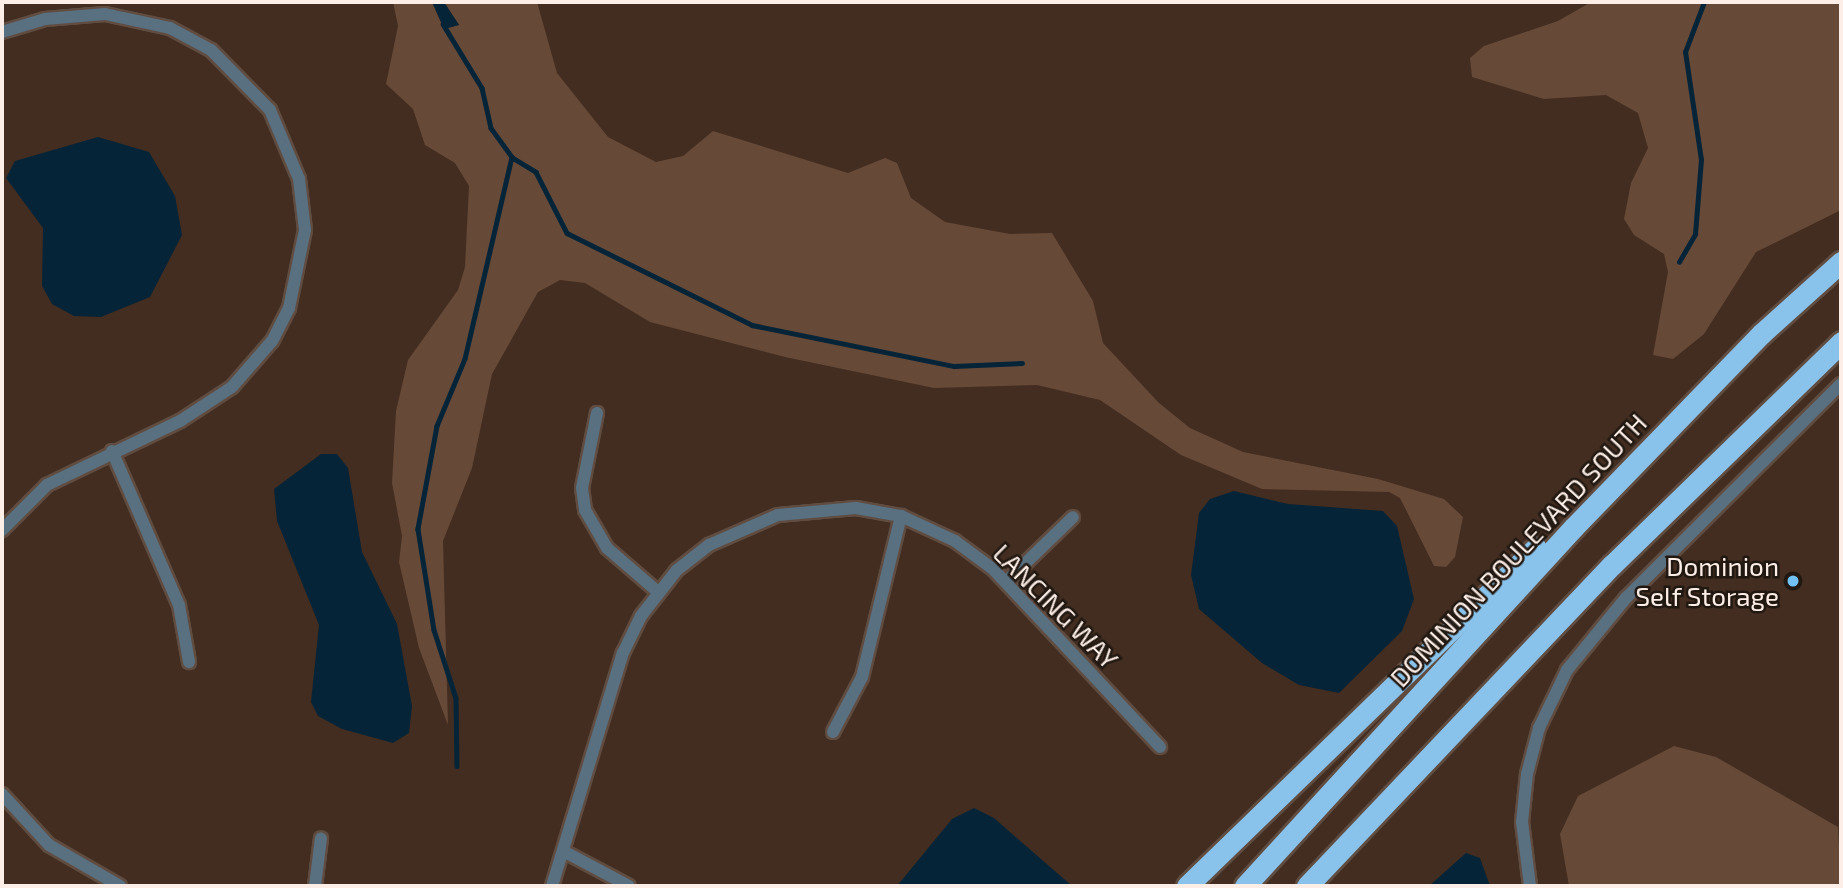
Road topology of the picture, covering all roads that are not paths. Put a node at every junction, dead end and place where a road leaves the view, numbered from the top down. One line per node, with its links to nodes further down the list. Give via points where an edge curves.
1 (2, 32): 6 (street, via 45,19 105,14 147,21 194,39 257,93 299,180 304,251 289,308 272,341 211,402)
2 (1841, 262): 10 (highway, DOMINION BOULEVARD SOUTH)
3 (1841, 342): 17 (highway, via 1612,565)
4 (1841, 384): 28 (street, via 1626,598 1567,670 1547,707 1527,774 1522,822)
5 (597, 413): 12 (street, via 582,488 585,510 607,548)
6 (111, 451): 9 (street, via 47,485); 13 (street, via 180,605)
7 (901, 516): 11 (street, LANCING WAY, via 955,541); 12 (street, LANCING WAY, via 827,506 756,521 709,545); 14 (street, via 862,677)
8 (1073, 517): 11 (street)
9 (4, 522)
10 (1569, 523): 24 (highway); 25 (highway, DOMINION BOULEVARD SOUTH)
11 (1006, 582): 15 (street, LANCING WAY)
12 (658, 592): 19 (street, LANCING WAY, via 622,653)
13 (189, 662)
14 (833, 732)
15 (1160, 747)
16 (2, 794): 20 (street, via 50,845)
17 (1391, 803): 26 (highway); 27 (highway)
18 (321, 838): 21 (street)
19 (565, 852): 22 (street, LANCING WAY); 23 (street)
20 (120, 886)
21 (315, 886)
22 (552, 886)
23 (629, 886)
24 (1187, 886)
25 (1245, 886)
26 (1307, 886)
27 (1321, 886)
28 (1530, 886)

